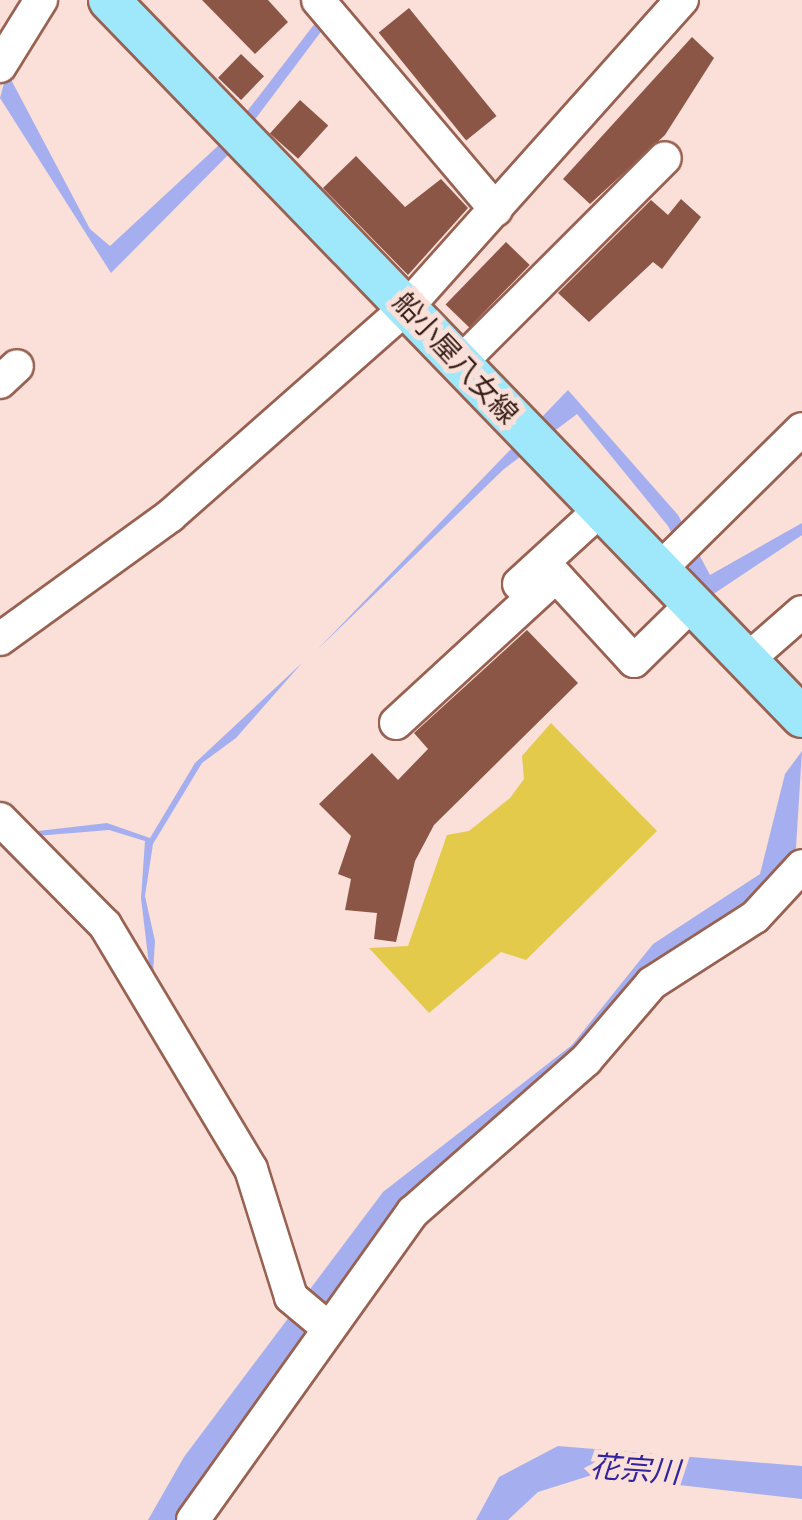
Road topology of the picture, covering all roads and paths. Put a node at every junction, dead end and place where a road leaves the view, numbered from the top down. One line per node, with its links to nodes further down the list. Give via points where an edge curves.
1 (41, 0): 5 (street)
2 (109, 0): 8 (main road, 船小屋八女線)
3 (318, 0): 7 (street)
4 (682, 0): 7 (street)
5 (0, 66)
6 (665, 158): 9 (street)
7 (496, 210): 8 (street)
8 (408, 306): 9 (main road, 船小屋八女線); 15 (street, via 170,516)
9 (460, 362): 11 (main road, 船小屋八女線)
10 (802, 429): 12 (street)
11 (599, 510): 12 (main road, 船小屋八女線); 13 (street, via 384,720 556,576 634,661)
12 (675, 554): 13 (main road, 船小屋八女線)
13 (692, 604): 16 (main road, 船小屋八女線)
14 (802, 612): 16 (street)
15 (0, 639)
16 (746, 660): 17 (main road, 船小屋八女線)
17 (802, 717)
18 (0, 819): 20 (street, via 104,926 252,1170 297,1302)
19 (802, 866): 20 (street, via 755,918 652,983 586,1060 445,1178)
20 (326, 1326): 21 (street)
21 (193, 1520)

